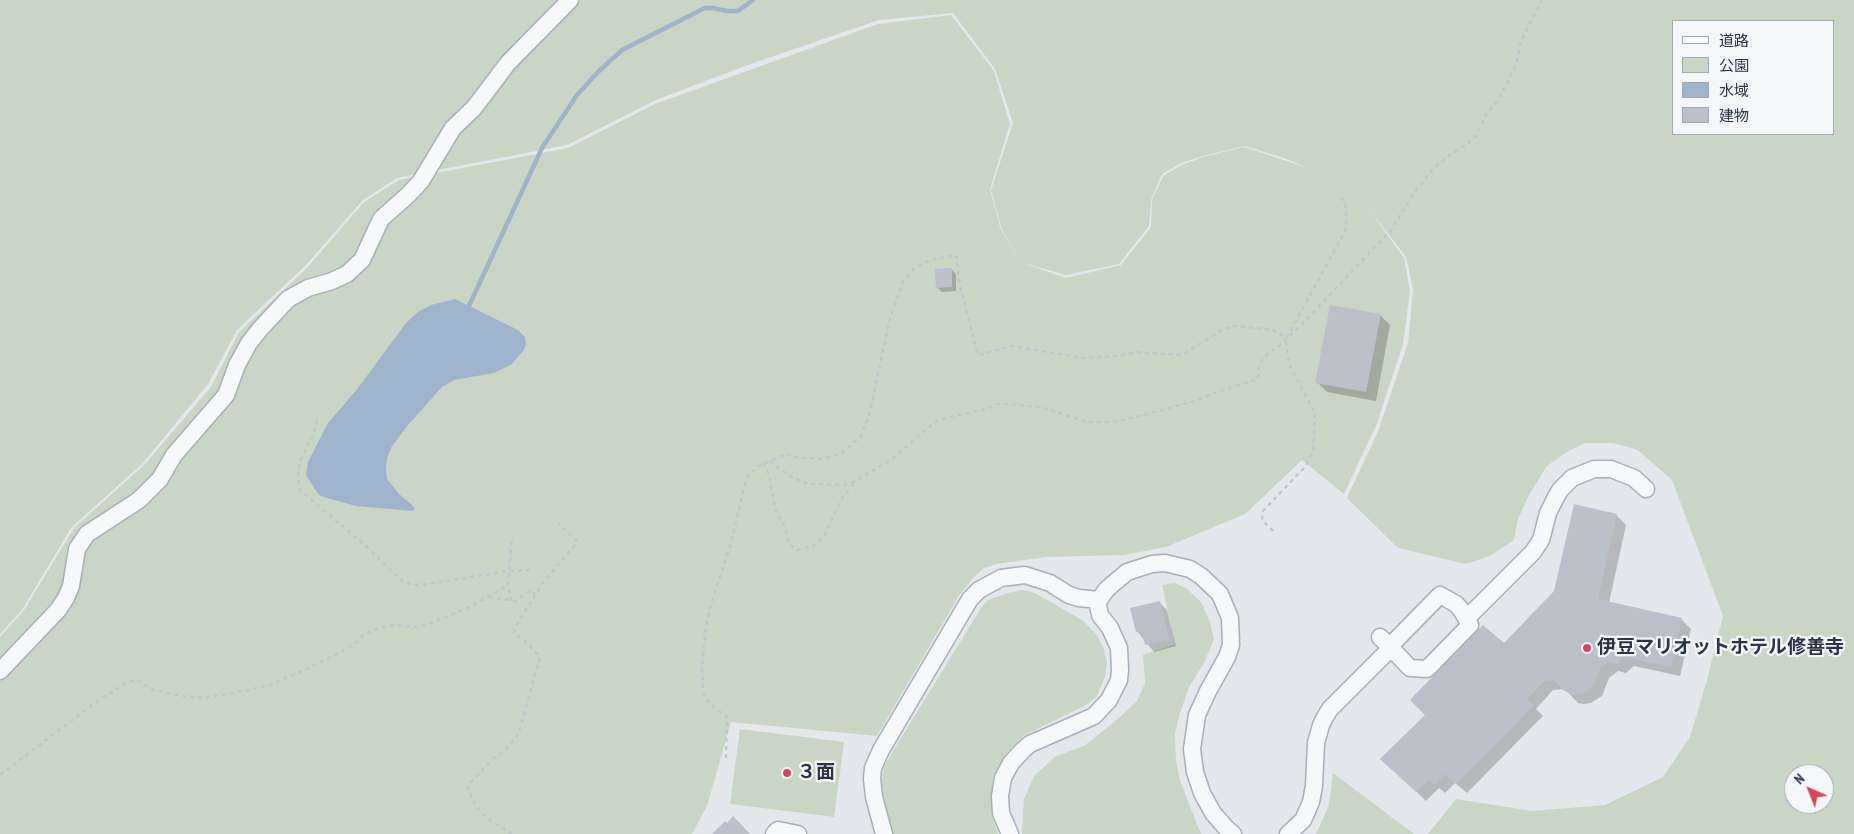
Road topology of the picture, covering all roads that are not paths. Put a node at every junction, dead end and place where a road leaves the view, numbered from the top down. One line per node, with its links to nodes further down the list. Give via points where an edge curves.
1 (570, 0): 6 (street, via 508,64 474,108 453,128 422,181 381,219 362,260 347,274 288,299 249,343 226,395 174,455 160,479 139,500 86,534 77,549 66,598)
2 (1646, 489): 4 (street, via 1634,478 1611,468 1586,471 1572,478 1556,497 1541,540 1533,552)
3 (1099, 600): 9 (street, via 1069,595 1050,582 1026,575 1001,578 970,599 873,768 874,797); 10 (street, via 1100,615 1119,648 1117,686 1094,716 1030,744 1011,763 1003,778 1000,796 1001,813); 11 (street, via 1106,589 1127,572 1152,564 1190,569 1220,594 1230,618 1231,645 1197,715 1192,749 1202,794 1216,818)
4 (1467, 618): 5 (street, via 1456,604 1440,595); 5 (street, via 1470,625 1427,669 1410,668)
5 (1386, 644): 12 (street, via 1325,716 1316,743 1311,802 1303,820)
6 (0, 671)
7 (774, 834): 8 (street, via 778,830)
8 (798, 834)
9 (884, 834)
10 (1010, 834)
11 (1233, 834)
12 (1288, 834)

